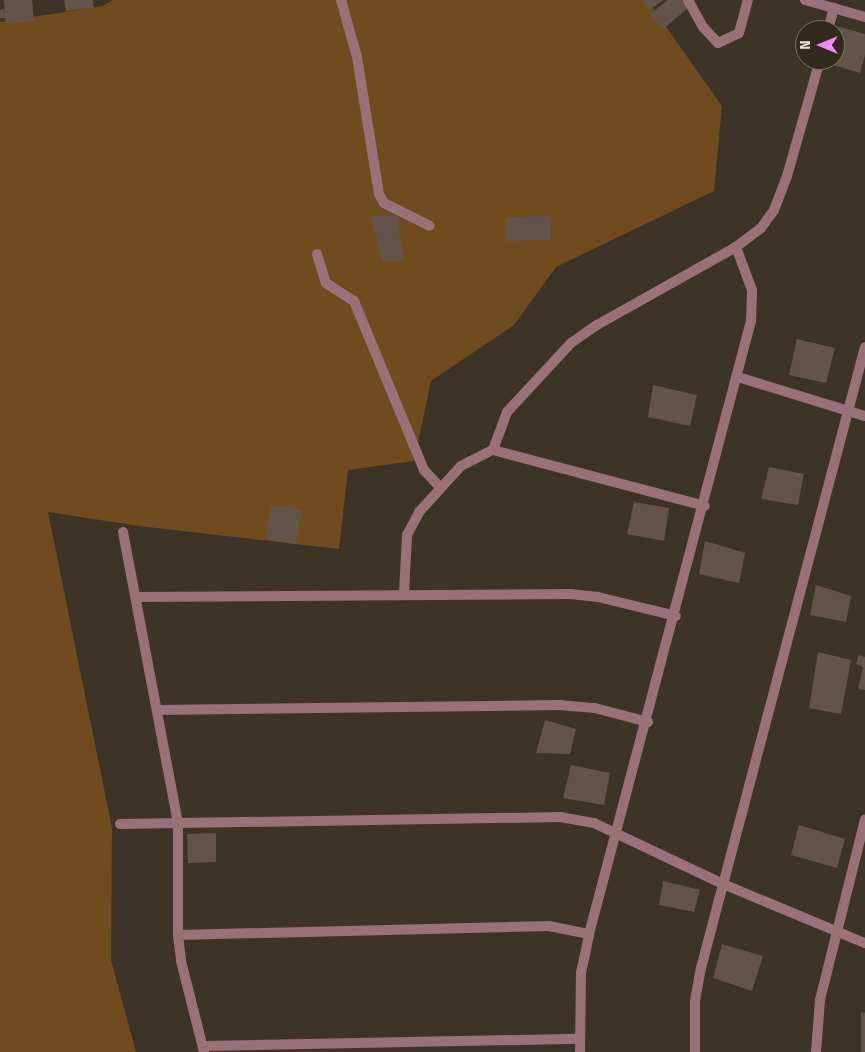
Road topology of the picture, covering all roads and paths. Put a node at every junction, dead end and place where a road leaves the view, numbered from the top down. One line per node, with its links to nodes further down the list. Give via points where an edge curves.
1 (341, 0): 9 (street, via 357,57 379,194 384,203)
2 (688, 0): 3 (street, via 703,27 718,43 739,33)
3 (748, 0)
4 (805, 0): 5 (street)
5 (834, 8): 6 (street); 7 (street)
6 (865, 17)
7 (831, 20)
8 (817, 70): 10 (street, via 774,210 761,228)
9 (430, 226)
10 (736, 247): 13 (street, via 752,290 752,306); 16 (street, via 571,343 507,412)
11 (317, 254): 17 (street, via 326,283 354,301 424,470)
12 (865, 347): 14 (street)
13 (738, 377): 14 (street); 18 (street)
14 (848, 410): 15 (street); 29 (street)
15 (865, 416)
16 (492, 450): 17 (street, via 461,466); 18 (street)
17 (440, 487): 20 (street, via 419,512 407,535)
18 (705, 506): 22 (street)
19 (123, 532): 21 (street)
20 (404, 593): 21 (street); 22 (street, via 570,594 598,597)
21 (136, 597): 23 (street)
22 (676, 616): 24 (street)
23 (157, 710): 24 (street, via 559,705 595,708); 26 (street)
24 (648, 722): 28 (street)
25 (865, 820): 30 (street)
26 (178, 822): 27 (street); 28 (street, via 532,816 594,823); 32 (street)
27 (120, 824)
28 (616, 833): 29 (street); 31 (street)
29 (723, 884): 30 (street); 37 (street, via 695,1001)
30 (836, 931): 33 (street); 38 (street, via 820,1000)
31 (589, 934): 32 (street, via 549,926); 34 (street, via 581,973)
32 (178, 935): 35 (street, via 181,961)
33 (865, 943)
34 (580, 1039): 35 (street); 36 (street)
35 (203, 1049)
36 (580, 1052)
37 (695, 1052)
38 (816, 1052)

